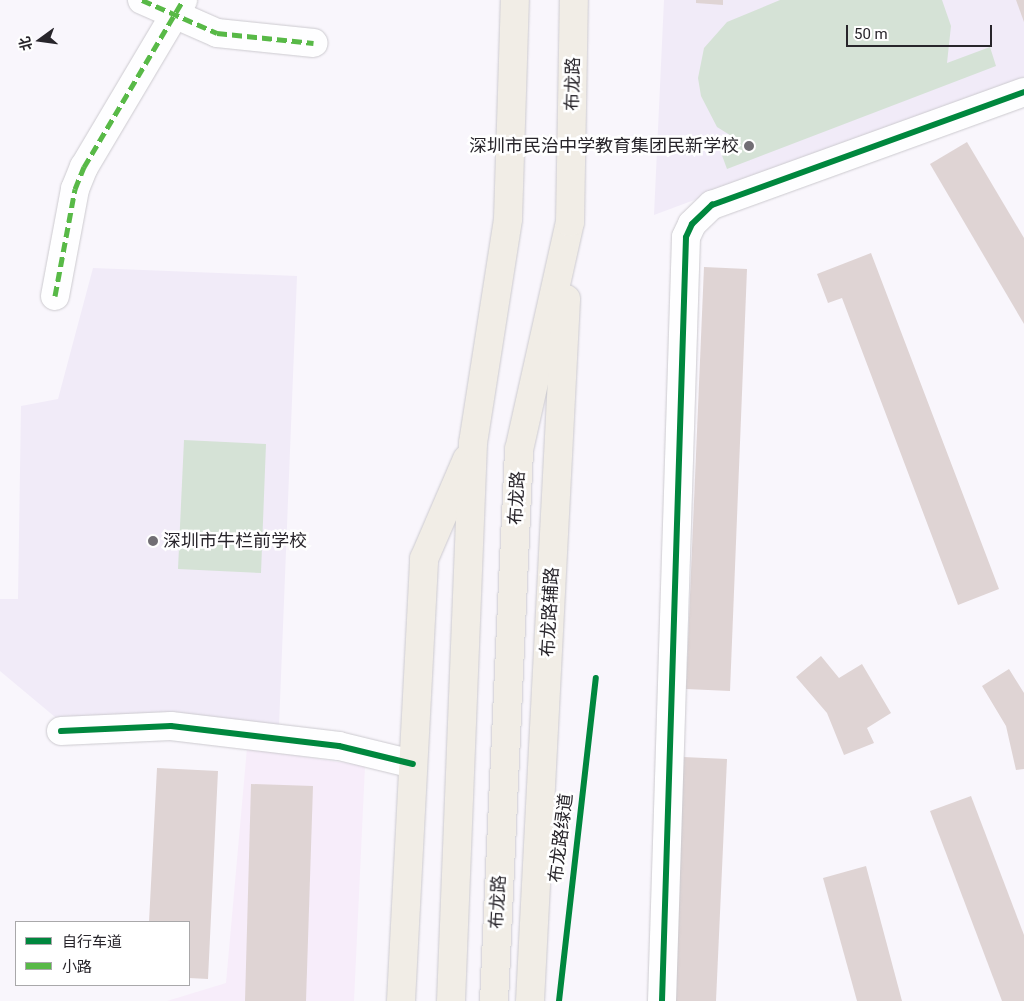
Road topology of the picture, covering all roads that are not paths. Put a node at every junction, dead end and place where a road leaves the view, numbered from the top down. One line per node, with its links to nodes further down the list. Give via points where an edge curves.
1 (142, 0): 4 (street)
2 (515, 0): 9 (main road, via 508,219)
3 (574, 0): 7 (main road, 布龙路)
4 (178, 9): 5 (street, via 239,38); 8 (street, via 84,167 75,189)
5 (313, 43)
6 (1024, 92): 16 (street, via 712,205 692,224 686,237)
7 (570, 222): 14 (main road, 布龙路, via 519,450); 15 (main road, 布龙路辅路)
8 (55, 296)
9 (473, 444): 11 (main road, via 424,560); 13 (main road)
10 (61, 730): 11 (street, via 133,719 339,746)
11 (413, 764): 12 (main road)
12 (401, 1001)
13 (451, 1001)
14 (494, 1001)
15 (530, 1001)
16 (662, 1001)

